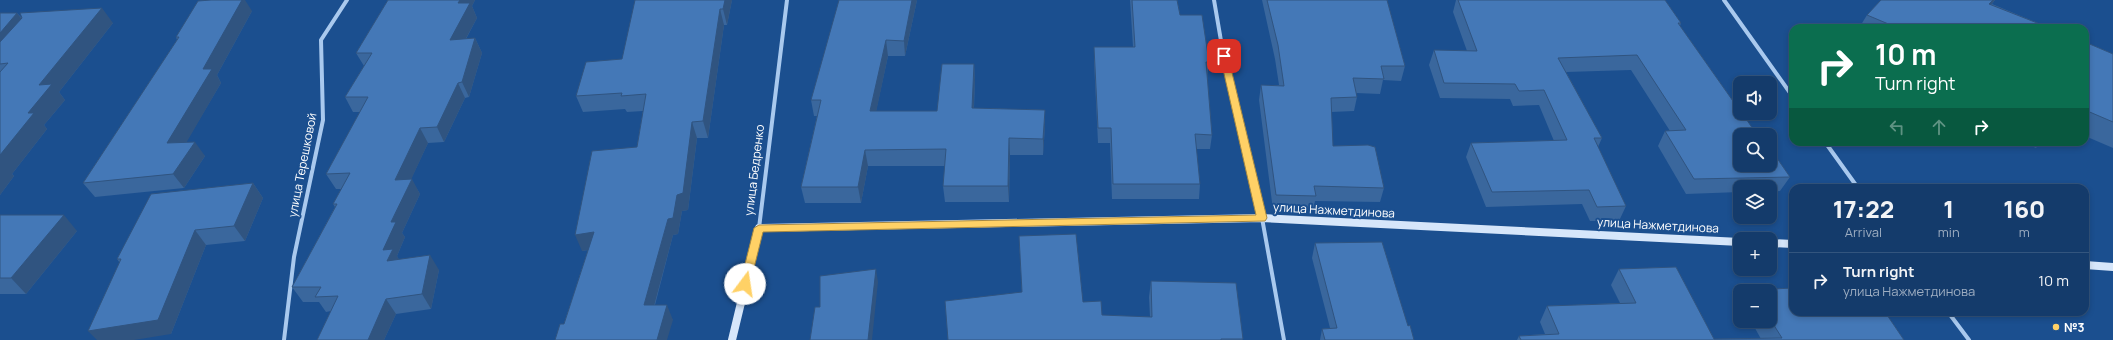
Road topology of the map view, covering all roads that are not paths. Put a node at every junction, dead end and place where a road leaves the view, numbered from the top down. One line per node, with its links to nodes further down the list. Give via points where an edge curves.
1 (347, 0): 16 (street, улица Терешковой, via 322,40 323,120 294,257)
2 (787, 0): 9 (street, улица Бедренко)
3 (1214, 0): 8 (street, via 1226,70)
4 (1724, 0): 5 (street)
5 (1789, 91)
6 (1828, 146): 7 (street)
7 (1855, 184)
8 (1262, 218): 9 (street, улица Нажметдинова); 10 (street, улица Нажметдинова); 18 (street)
9 (759, 228): 17 (street, улица Бедренко)
10 (1733, 242)
11 (1777, 243): 12 (street)
12 (1789, 244)
13 (2089, 265): 14 (street)
14 (2113, 267)
15 (1951, 316): 19 (street)
16 (284, 340)
17 (732, 340)
18 (1284, 340)
19 (1969, 340)

